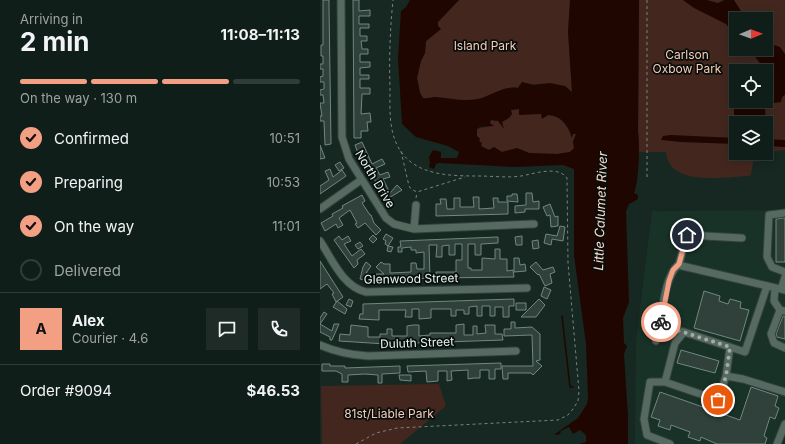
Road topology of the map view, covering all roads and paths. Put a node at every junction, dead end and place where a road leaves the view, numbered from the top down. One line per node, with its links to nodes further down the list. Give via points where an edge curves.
1 (341, 0): 6 (street, North Drive, via 342,136 349,160)
2 (393, 0): 4 (path, via 389,53 391,120 393,134)
3 (647, 0): 7 (path)
4 (401, 150): 5 (path, via 424,170 440,175); 8 (path, via 409,186)
5 (468, 176): 8 (path); 37 (path, via 520,176 535,172 554,172 567,178 568,263 579,376 578,401 568,415 552,422 397,428 376,433)
6 (361, 180): 10 (street); 13 (street, North Drive, via 386,218 394,224)
7 (647, 180)
8 (417, 192): 9 (path)
9 (416, 205): 13 (street)
10 (320, 209)
11 (785, 214): 19 (street, via 769,215 767,257 772,267)
12 (534, 224): 13 (street, North Drive)
13 (414, 229)
14 (677, 234): 15 (street)
15 (687, 235): 16 (street); 18 (street)
16 (742, 238)
17 (320, 241): 22 (street, Glenwood Street, via 352,287 366,292)
18 (679, 264): 21 (street, via 709,274); 25 (street, via 673,270 669,281)
19 (785, 272)
20 (785, 277): 23 (street)
21 (767, 286): 23 (street); 29 (street, via 745,352)
22 (527, 288)
23 (780, 289): 24 (street, via 774,301)
24 (782, 311): 30 (street, via 771,334 774,343)
25 (661, 325): 26 (street); 27 (street)
26 (684, 332): 29 (street); 33 (street, via 675,343)
27 (656, 341)
28 (320, 345): 31 (street, Duluth Street, via 350,355 368,356)
29 (730, 347): 32 (street)
30 (785, 348)
31 (516, 351)
32 (726, 376): 33 (street, via 718,400); 34 (street)
33 (665, 382): 36 (street, via 650,382 644,419 647,435)
34 (785, 392)
35 (785, 424): 39 (street)
36 (655, 441): 38 (street)
37 (356, 444)
38 (670, 444)
39 (777, 444)

